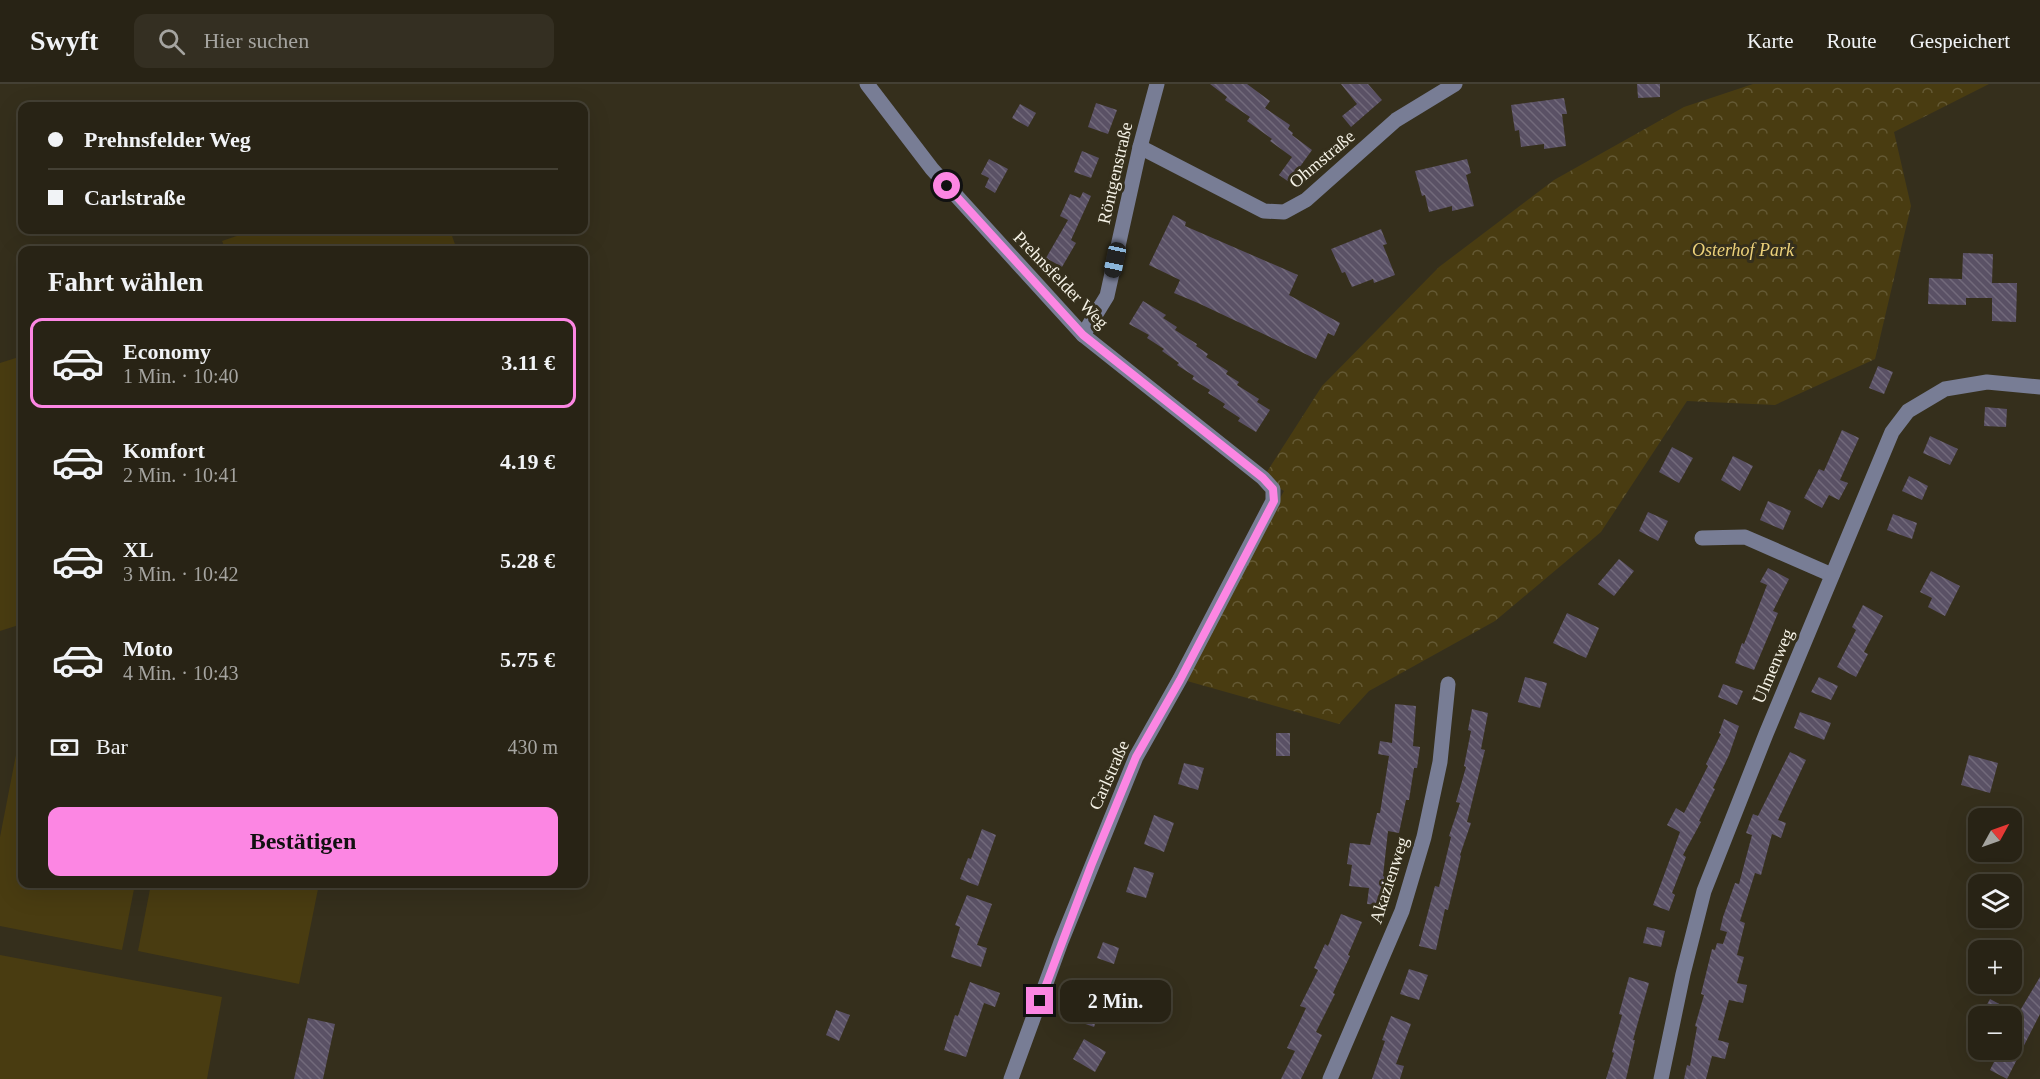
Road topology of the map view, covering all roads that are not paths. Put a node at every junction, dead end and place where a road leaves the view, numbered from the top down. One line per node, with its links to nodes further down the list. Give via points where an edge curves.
1 (867, 84): 5 (street, Prehnsfelder Weg, via 932,170)
2 (1157, 84): 4 (street, Röntgenstraße)
3 (1455, 84): 4 (street, Ohmstraße, via 1396,120 1306,200 1284,212 1264,211)
4 (1140, 147): 5 (street, Röntgenstraße, via 1107,296)
5 (1083, 335): 7 (street, Prehnsfelder Weg, via 1263,478 1273,489)
6 (2040, 387): 9 (street, Ulmenweg, via 1987,382 1945,389 1908,411 1892,432)
7 (1274, 501): 11 (street, Carlstraße, via 1136,757 1065,931)
8 (1702, 538): 9 (street, via 1745,537)
9 (1832, 574): 13 (street, Ulmenweg, via 1704,891)
10 (1448, 684): 12 (street, Akazienweg, via 1440,762 1424,837 1405,900)
11 (1011, 1079)
12 (1330, 1079)
13 (1661, 1079)

